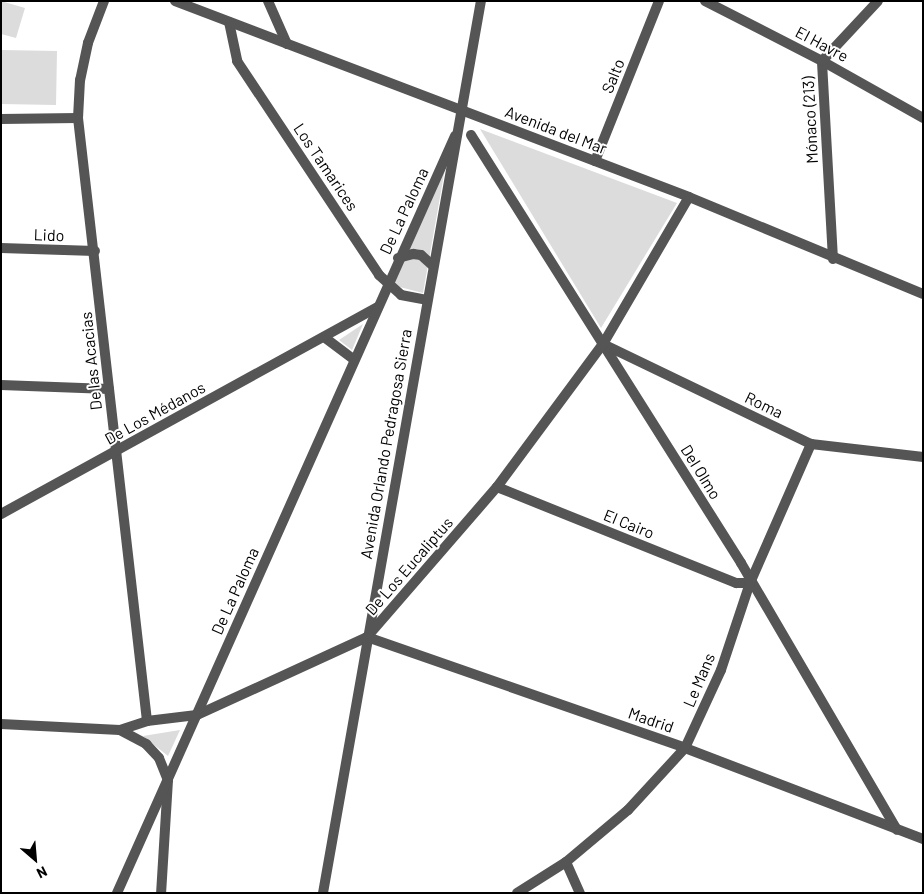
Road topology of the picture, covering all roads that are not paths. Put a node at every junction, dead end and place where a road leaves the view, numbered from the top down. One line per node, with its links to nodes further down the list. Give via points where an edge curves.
1 (104, 1): 13 (street, De las Acacias, via 84,61)
2 (175, 1): 8 (street, Avenida del Mar)
3 (268, 1): 9 (street)
4 (481, 1): 11 (street, Avenida Orlando Pedragosa Sierra)
5 (659, 1): 17 (street, Salto)
6 (705, 1): 10 (street, El Havre)
7 (878, 1): 10 (street, Mónaco (213))
8 (229, 22): 9 (street, Avenida del Mar); 24 (street, Los Tamarices, via 237,61)
9 (287, 44): 11 (street, Avenida del Mar)
10 (822, 61): 14 (street, El Havre); 22 (street, Mónaco (213))
11 (462, 111): 15 (street, Avenida Orlando Pedragosa Sierra); 17 (street, Avenida del Mar)
12 (1, 118): 13 (street)
13 (78, 118): 20 (street, De las Acacias)
14 (923, 118)
15 (456, 133): 21 (street, De La Paloma); 23 (street, Avenida Orlando Pedragosa Sierra)
16 (471, 135): 30 (street, Del Olmo)
17 (595, 161): 18 (street, Avenida del Mar)
18 (689, 197): 22 (street, Avenida del Mar); 30 (street, De Los Eucaliptus)
19 (1, 248): 20 (street, Lido)
20 (95, 251): 33 (street, De las Acacias)
21 (398, 258): 23 (street, via 421,255); 24 (street, De La Paloma)
22 (833, 259): 25 (street, Avenida del Mar)
23 (432, 265): 27 (street, Avenida Orlando Pedragosa Sierra)
24 (388, 284): 26 (street, Los Tamarices); 28 (street, De La Paloma)
25 (923, 294)
26 (401, 295): 27 (street, Los Tamarices); 28 (street)
27 (427, 300): 40 (street, Avenida Orlando Pedragosa Sierra)
28 (378, 304): 29 (street, De Los Médanos); 31 (street, De La Paloma)
29 (324, 338): 31 (street); 35 (street, De Los Médanos)
30 (604, 344): 34 (street, Roma); 37 (street, De Los Eucaliptus); 39 (street, Del Olmo, via 741,563)
31 (354, 360): 41 (street, De La Paloma)
32 (1, 385): 33 (street)
33 (109, 389): 35 (street, De las Acacias)
34 (811, 444): 36 (street, Roma); 39 (street, Le Mans)
35 (117, 450): 38 (street, De Los Médanos); 42 (street, De las Acacias)
36 (923, 457)
37 (498, 487): 39 (street, El Cairo, via 736,583); 40 (street, De Los Eucaliptus)
38 (1, 514)
39 (750, 583): 45 (street, Le Mans, via 722,670); 47 (street, Del Olmo, via 878,792)
40 (367, 637): 41 (street, De Los Eucaliptus); 45 (street, Madrid); 52 (street, Avenida Orlando Pedragosa Sierra)
41 (197, 715): 42 (street, De Los Eucaliptus); 46 (street, De La Paloma)
42 (147, 721): 44 (street, De Los Eucaliptus)
43 (1, 724): 44 (street, De Los Eucaliptus)
44 (120, 730): 46 (street, via 146,744 159,758)
45 (685, 748): 47 (street, Madrid); 49 (street, Le Mans, via 628,810)
46 (168, 780): 50 (street, De La Paloma); 51 (street)
47 (897, 830): 48 (street, Madrid)
48 (923, 839)
49 (566, 862): 53 (street, Le Mans); 54 (street)
50 (117, 893)
51 (160, 893)
52 (323, 893)
53 (517, 893)
54 (580, 893)

